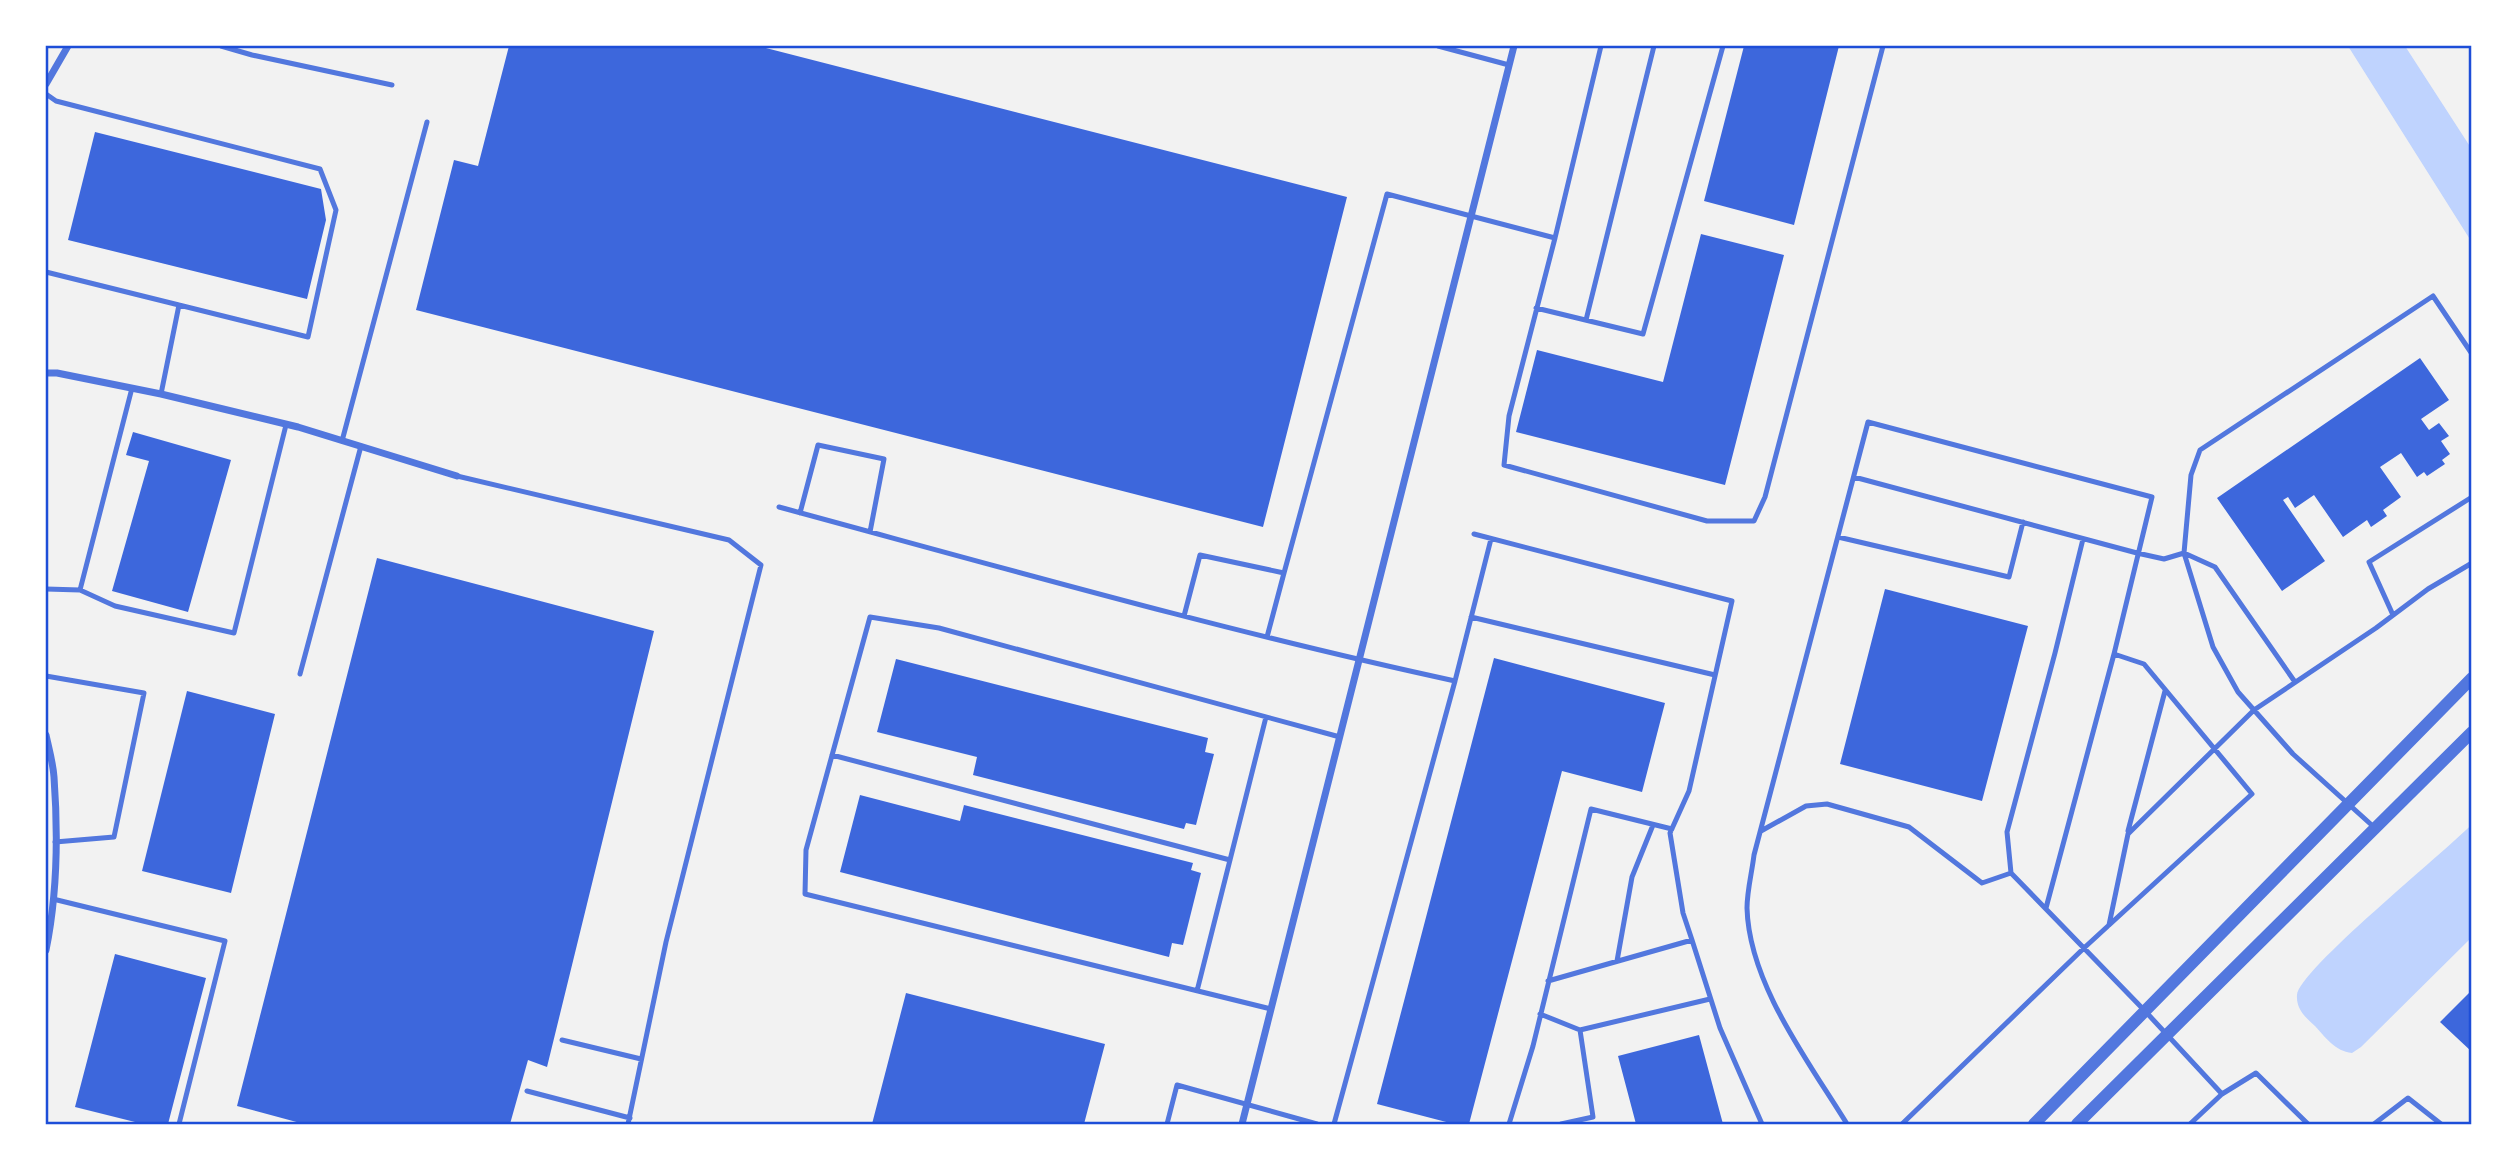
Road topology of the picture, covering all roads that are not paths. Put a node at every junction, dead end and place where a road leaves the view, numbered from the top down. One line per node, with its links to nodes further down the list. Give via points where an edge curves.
1 (68, 46): 10 (street)
2 (221, 46): 11 (lane)
3 (1438, 46): 9 (lane)
4 (1514, 46): 9 (street)
5 (1601, 46): 15 (lane)
6 (1654, 46): 19 (lane)
7 (1723, 46): 19 (lane, via 1643,334)
8 (1883, 46): 18 (lane, via 1765,497 1754,521 1707,521 1504,465 1509,416)
9 (1509, 65): 14 (street)
10 (46, 83)
11 (393, 85)
12 (46, 94): 17 (lane, via 56,101 320,169 336,210 308,337)
13 (427, 122): 25 (lane)
14 (1470, 217): 15 (lane); 41 (lane, via 1387,194); 49 (street)
15 (1555, 238): 18 (lane)
16 (46, 272): 17 (lane)
17 (179, 305): 23 (lane)
18 (1536, 307): 19 (lane)
19 (1586, 320)
20 (2472, 354): 39 (lane, via 2433,296 2200,450 2191,475)
21 (46, 373): 22 (street)
22 (132, 388): 23 (street); 43 (lane)
23 (161, 394): 24 (street)
24 (286, 425): 25 (street); 43 (lane, via 234,633 114,606)
25 (342, 441): 26 (street)
26 (361, 446): 27 (street); 50 (lane)
27 (457, 476): 90 (lane, via 729,540 761,565 666,942)
28 (1854, 477): 32 (lane); 35 (lane); 38 (lane, via 1868,422 2152,497)
29 (2472, 498): 44 (lane, via 2368,562)
30 (779, 507): 31 (lane)
31 (800, 513): 33 (lane); 33 (lane, via 818,445 884,459)
32 (2023, 522): 35 (lane, via 2009,577); 37 (lane)
33 (870, 532): 45 (lane)
34 (1474, 534): 36 (lane)
35 (1838, 537): 68 (lane)
36 (1491, 539): 46 (lane); 51 (lane, via 1732,601)
37 (2083, 539): 38 (lane); 72 (lane, via 2007,832)
38 (2137, 553): 39 (lane, via 2164,559); 48 (lane)
39 (2184, 553): 55 (lane, via 2215,567); 57 (lane, via 2213,647 2238,692)
40 (2472, 563): 44 (lane)
41 (1284, 573): 45 (lane, via 1200,555); 47 (lane)
42 (46, 589): 43 (lane)
43 (80, 590)
44 (2393, 615): 55 (lane)
45 (1184, 616): 47 (lane)
46 (1471, 617): 51 (lane); 54 (lane)
47 (1267, 637): 49 (lane)
48 (2114, 654): 56 (lane, via 2144,664); 75 (lane)
49 (1359, 660): 54 (lane); 61 (street)
50 (300, 674)
51 (1714, 675): 67 (lane, via 1689,791)
52 (46, 676): 70 (lane, via 144,693 114,836)
53 (2472, 678): 64 (street)
54 (1455, 681): 99 (lane)
55 (2295, 682): 57 (lane)
56 (2165, 691): 62 (lane); 69 (lane)
57 (2254, 710): 62 (lane); 64 (lane, via 2293,754)
58 (1266, 717): 61 (lane); 63 (lane, via 939,628 870,617); 71 (lane)
59 (2472, 732): 66 (street)
60 (46, 735): 70 (street, via 54,775)
61 (1339, 737): 84 (street)
62 (2213, 749): 69 (lane); 76 (lane, via 2252,794)
63 (832, 755): 71 (lane); 82 (lane, via 806,850 805,894)
64 (2348, 803): 66 (lane); 85 (street)
65 (1653, 825): 67 (lane); 80 (lane, via 1632,877); 81 (lane, via 1591,809)
66 (2375, 828): 88 (street)
67 (1672, 830): 77 (lane, via 1683,913)
68 (1760, 831): 72 (lane, via 1806,806 1827,804 1909,827 1982,883); 103 (lane, via 1747,908 1756,960 1774,1005)
69 (2128, 834): 76 (lane)
70 (55, 842): 73 (street)
71 (1230, 860): 82 (lane)
72 (2011, 873): 75 (lane)
73 (50, 876): 74 (street)
74 (53, 899): 79 (street); 95 (lane, via 225,941)
75 (2046, 908): 78 (lane)
76 (2109, 926): 78 (lane)
77 (1692, 940): 80 (lane); 83 (lane)
78 (2084, 948): 85 (lane); 104 (lane)
79 (46, 950)
80 (1617, 961): 81 (lane)
81 (1548, 981): 86 (lane)
82 (1197, 991): 84 (lane)
83 (1710, 999): 87 (lane); 102 (lane)
84 (1271, 1009): 93 (street)
85 (2145, 1011): 88 (lane); 105 (street)
86 (1541, 1014): 87 (lane); 100 (lane)
87 (1580, 1030): 101 (lane, via 1593,1117)
88 (2168, 1035): 92 (lane); 106 (street)
89 (562, 1040): 90 (lane)
90 (642, 1059): 94 (lane)
91 (527, 1091): 94 (lane)
92 (2222, 1094): 107 (lane); 108 (lane, via 2256,1073)
93 (1247, 1104): 96 (lane, via 1177,1085); 97 (street); 98 (lane)
94 (629, 1121)
95 (179, 1125)
96 (1167, 1125)
97 (1242, 1125)
98 (1317, 1125)
99 (1334, 1125)
100 (1509, 1125)
101 (1561, 1125)
102 (1762, 1125)
103 (1847, 1125)
104 (1902, 1125)
105 (2034, 1125)
106 (2077, 1125)
107 (2190, 1125)
108 (2308, 1125)
109 (2374, 1125): 110 (lane, via 2409,1098)
110 (2441, 1125)

